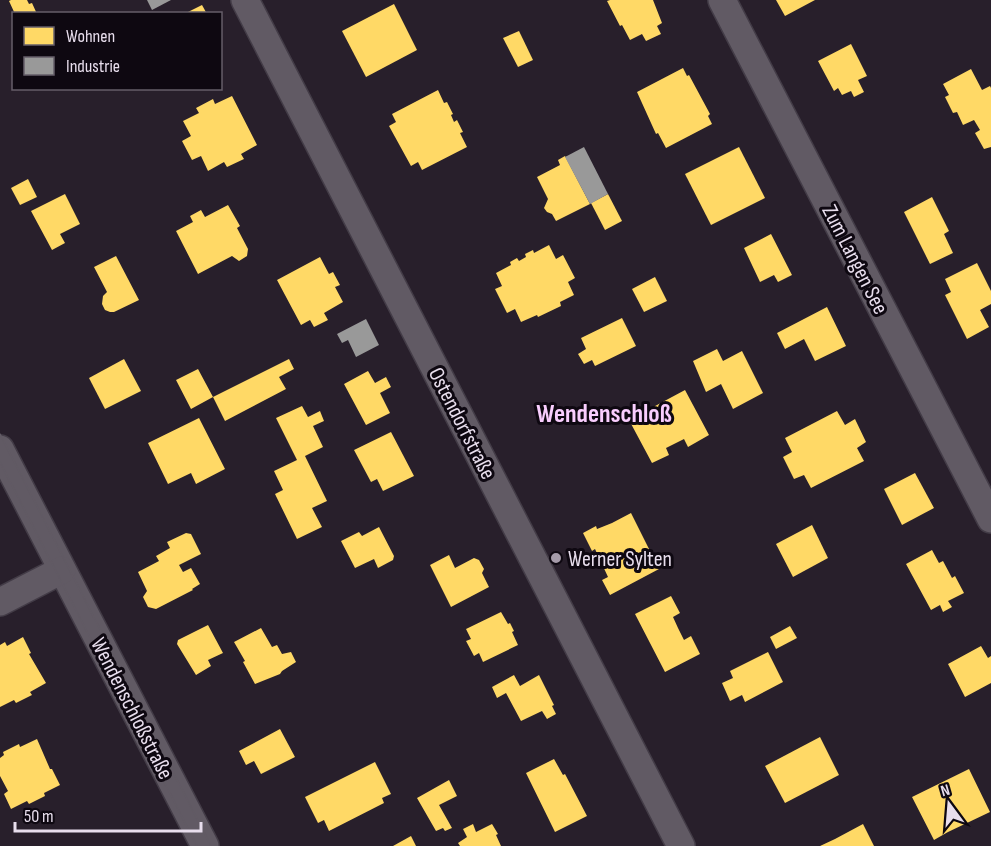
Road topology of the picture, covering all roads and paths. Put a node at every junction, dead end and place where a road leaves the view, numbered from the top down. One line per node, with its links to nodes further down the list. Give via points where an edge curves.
1 (245, 0): 8 (street, Ostendorfstraße)
2 (722, 0): 4 (street, Zum Langen See)
3 (0, 449): 5 (street, Wendenschloßstraße)
4 (987, 501)
5 (62, 570): 6 (street); 7 (street, Wendenschloßstraße)
6 (0, 602)
7 (205, 846)
8 (681, 846)

